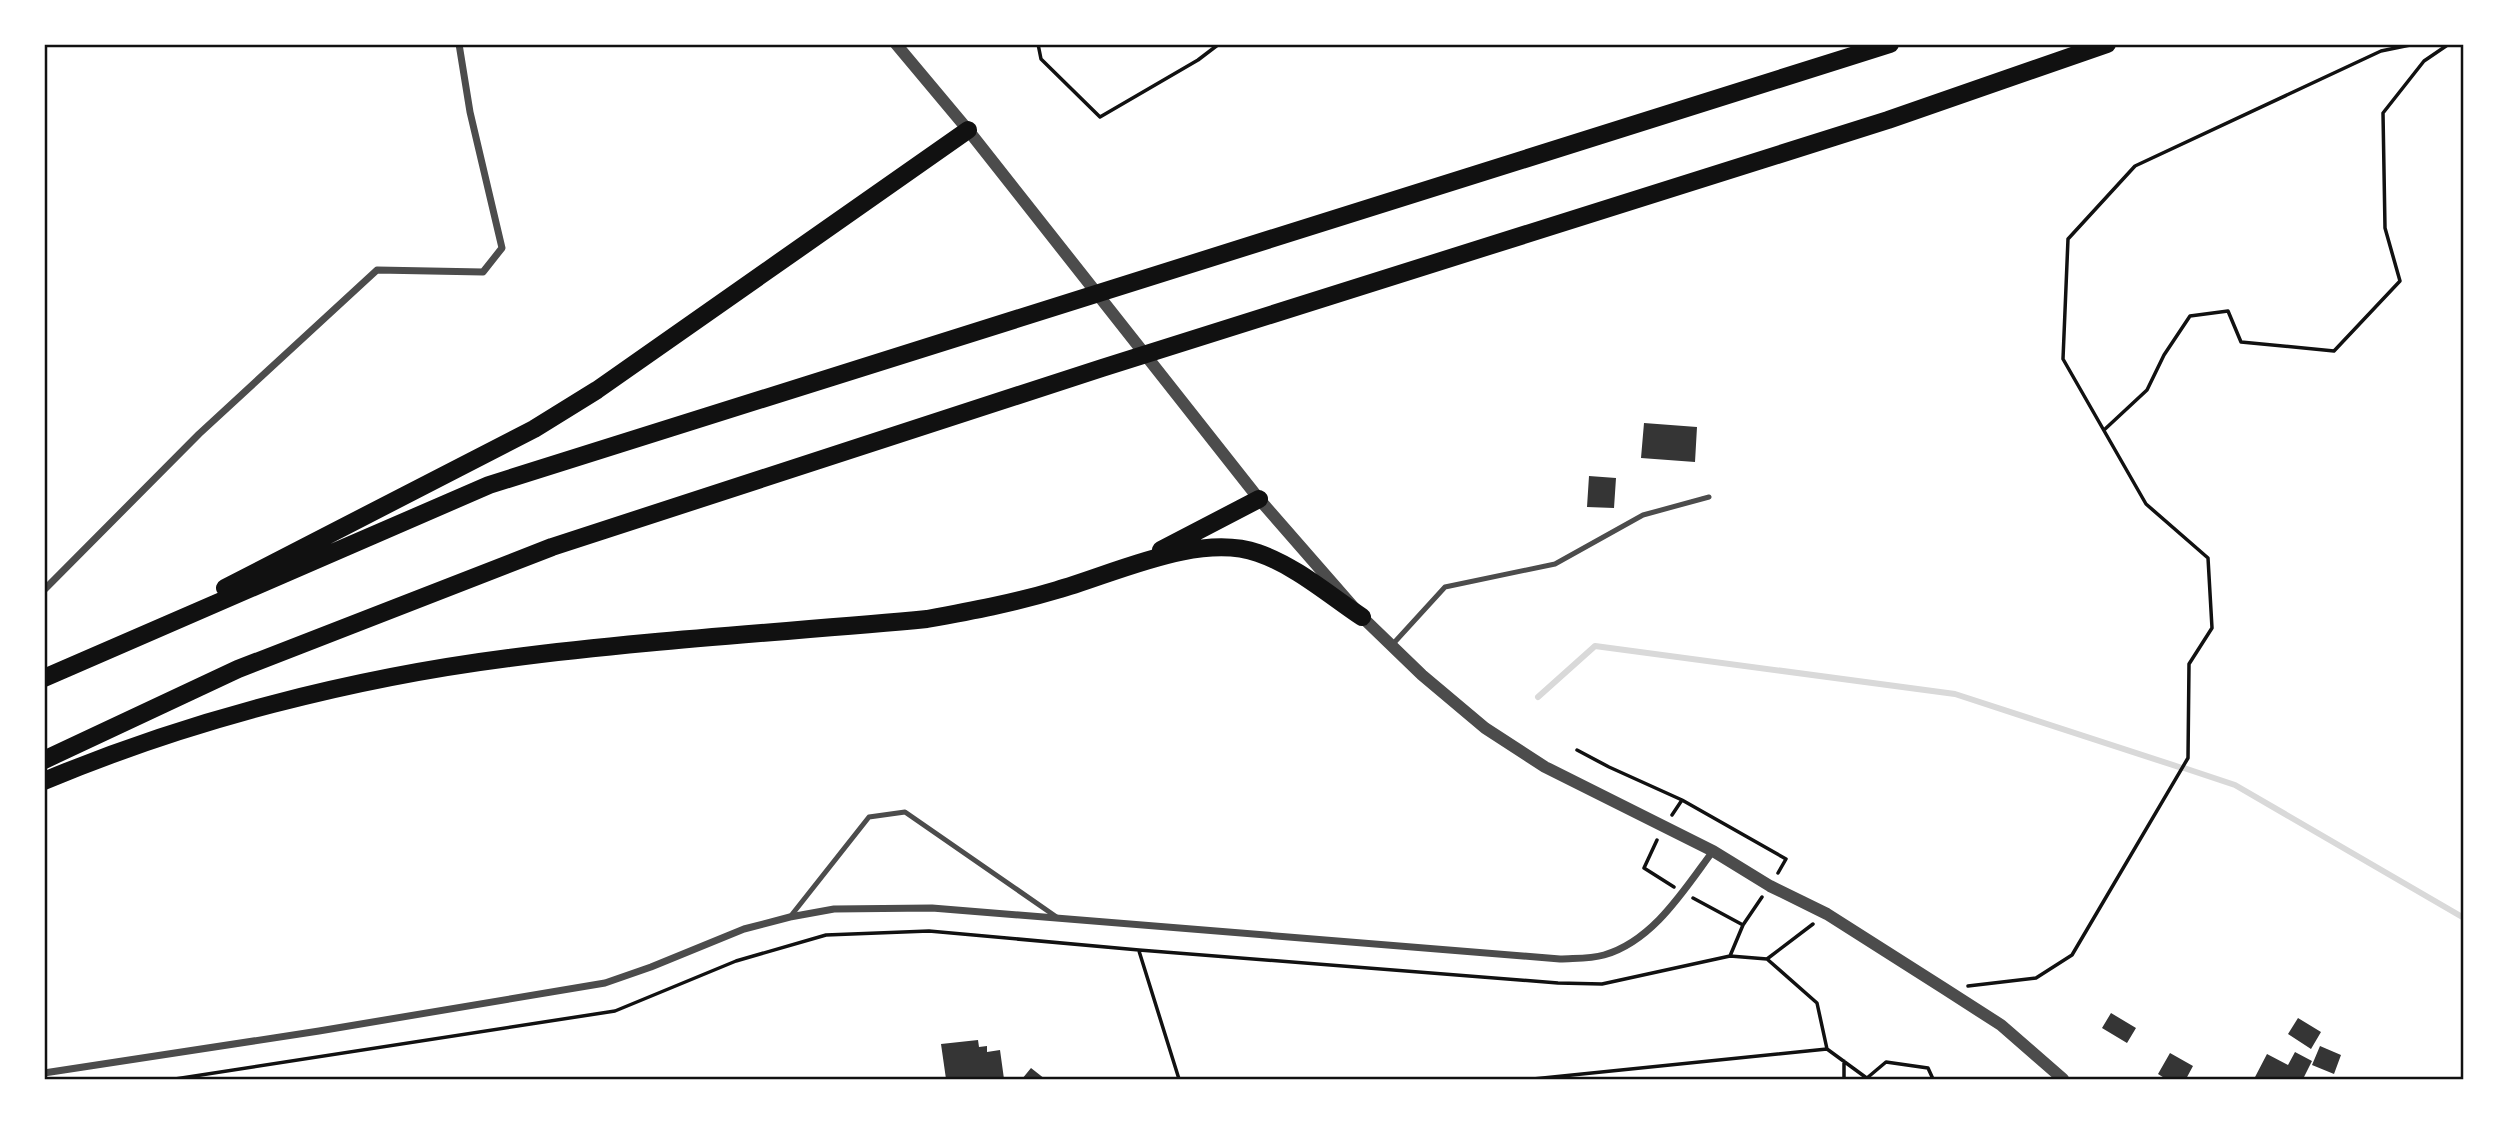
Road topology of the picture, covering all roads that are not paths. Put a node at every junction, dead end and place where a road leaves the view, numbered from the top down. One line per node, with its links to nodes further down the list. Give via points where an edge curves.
1 (458, 44): 9 (street, via 502,248 483,272 377,270 199,434)
2 (896, 44): 5 (street)
3 (1890, 44): 11 (highway, via 489,485)
4 (2107, 44): 14 (highway, via 1888,120 552,547 238,669)
5 (968, 130): 7 (street); 11 (highway, via 597,390 534,429 253,572)
6 (1709, 497): 12 (lane, via 1643,515 1555,564 1445,587)
7 (1259, 499): 8 (highway); 10 (street)
8 (1139, 562): 10 (highway, via 1211,546 1256,552 1292,569); 15 (highway, via 996,607 927,619 508,658 352,685 152,740)
9 (44, 590)
10 (1362, 617): 12 (street)
11 (149, 631): 13 (highway)
12 (1392, 645): 16 (street, via 1485,728 1545,766)
13 (44, 678)
14 (44, 760)
15 (44, 781)
16 (1713, 851): 18 (street, via 1642,937 1603,956 1560,959); 20 (street, via 1826,914 2001,1025)
17 (790, 917): 18 (street, via 834,909 932,908); 18 (lane, via 869,817 905,812); 19 (street, via 744,929 605,983)
18 (1058, 918)
19 (44, 1073)
20 (2063, 1079)

